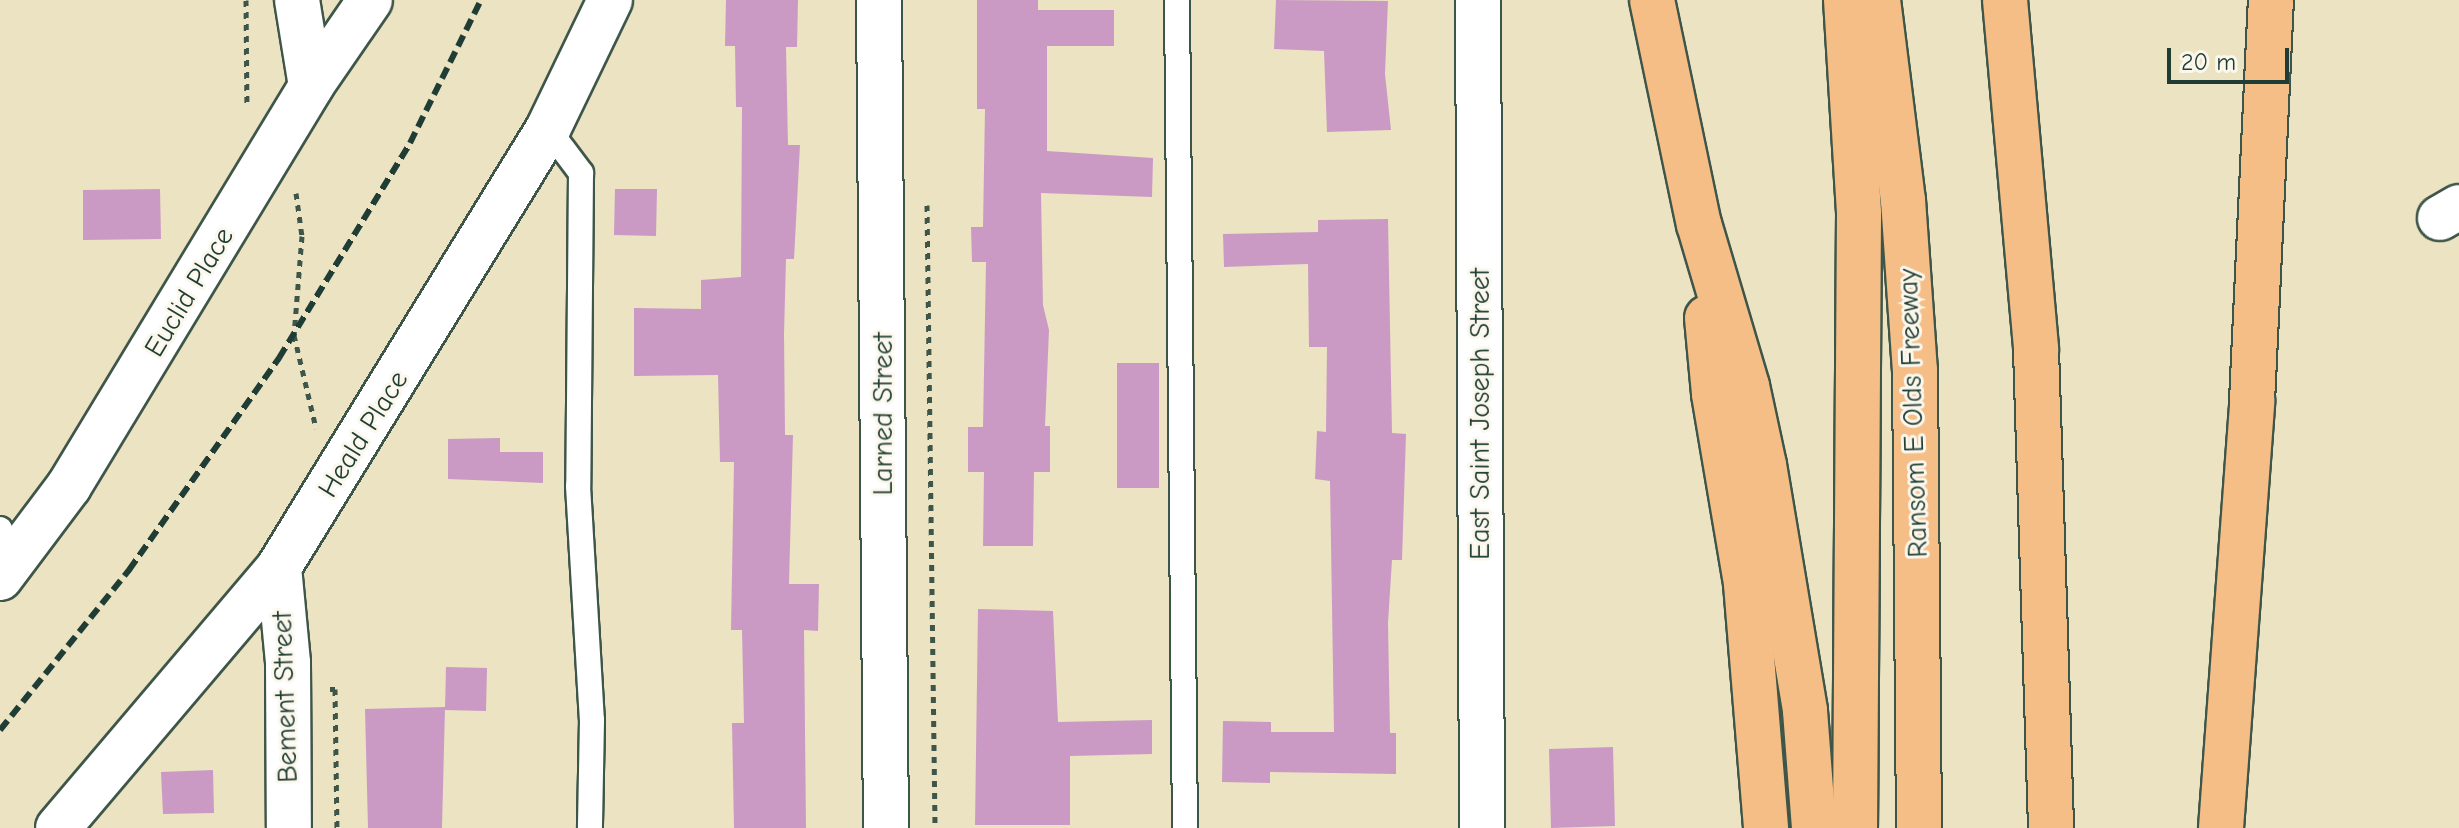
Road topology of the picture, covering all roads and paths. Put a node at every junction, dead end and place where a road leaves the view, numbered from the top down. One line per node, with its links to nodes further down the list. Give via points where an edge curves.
1 (297, 0): 12 (street)
2 (370, 0): 12 (street, Euclid Place)
3 (610, 0): 13 (street, Heald Place)
4 (879, 0): 24 (street, Larned Street)
5 (1177, 0): 26 (lane)
6 (1478, 0): 27 (street, East Saint Joseph Street)
7 (1652, 0): 16 (highway)
8 (1846, 0): 30 (highway, via 1859,214)
9 (1878, 0): 31 (highway, Ransom E Olds Freeway, via 1903,200 1915,370)
10 (2005, 0): 20 (highway, via 2036,349)
11 (2271, 0): 32 (highway, via 2254,369)
12 (311, 86): 14 (street, Euclid Place)
13 (548, 129): 19 (street, Heald Place); 23 (lane, via 581,173 578,486 592,720)
14 (270, 156): 17 (path, via 294,173 302,236 294,335); 18 (street, Euclid Place, via 69,486)
15 (927, 191): 25 (path)
16 (1699, 224): 28 (highway, via 1714,394 1749,608); 29 (highway, via 1747,386 1764,465 1805,711)
17 (318, 437)
18 (5, 556)
19 (279, 567): 21 (street, Heald Place); 22 (street, Bement Street, via 288,663)
20 (2052, 823)
21 (58, 828)
22 (289, 828)
23 (590, 828)
24 (886, 828)
25 (935, 828)
26 (1185, 828)
27 (1482, 828)
28 (1766, 828)
29 (1814, 828)
30 (1855, 828)
31 (1919, 828)
32 (2221, 828)

